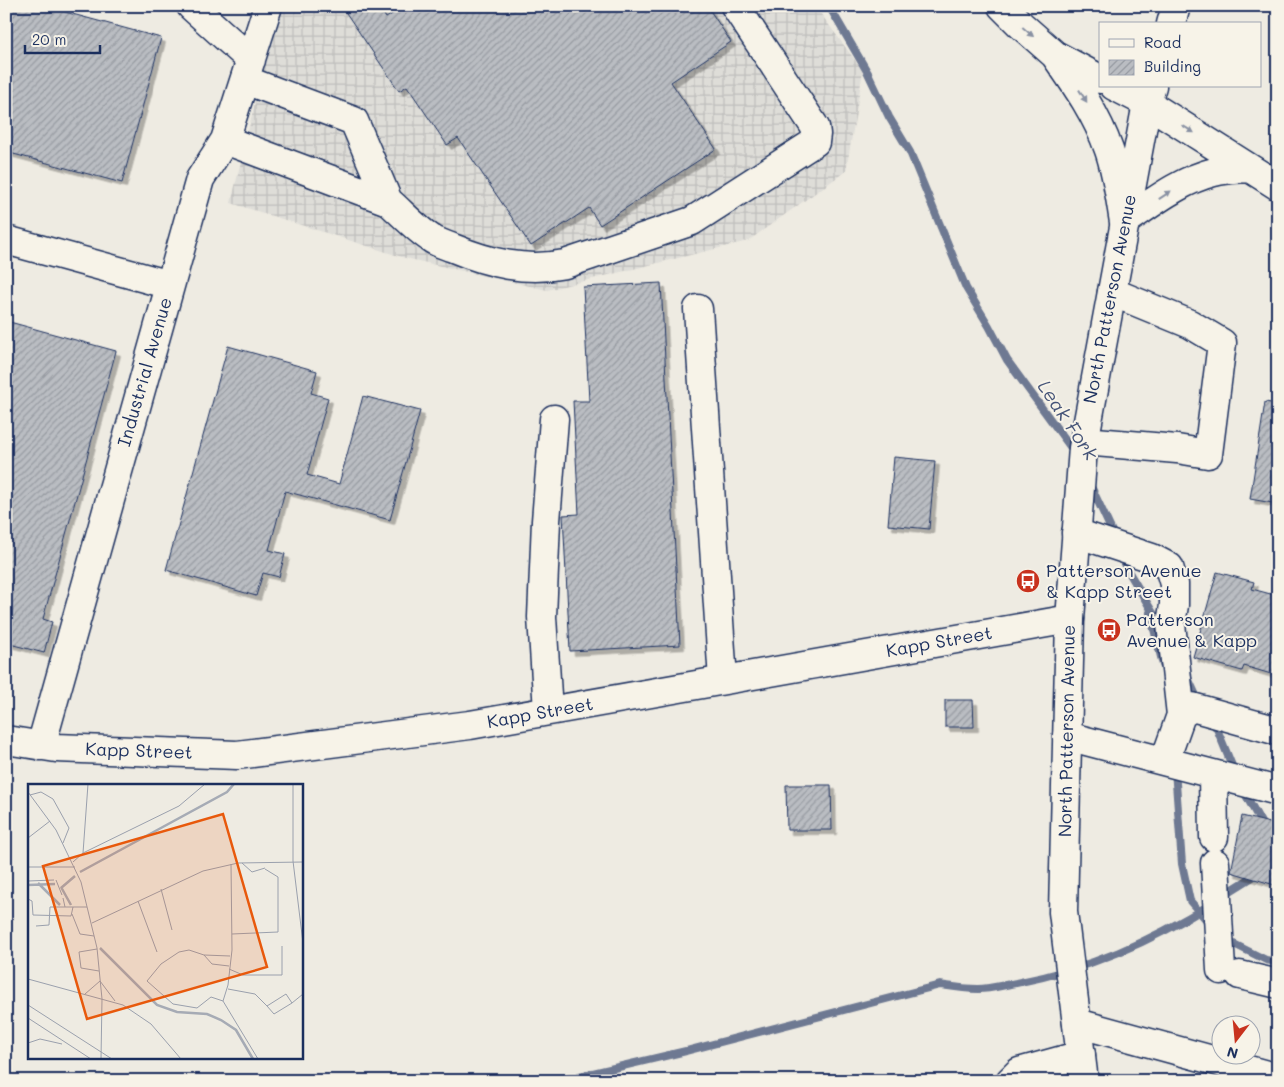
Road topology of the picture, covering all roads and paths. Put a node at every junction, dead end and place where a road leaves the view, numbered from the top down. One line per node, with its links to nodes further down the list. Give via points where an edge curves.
1 (191, 6): 8 (main road)
2 (268, 6): 8 (main road, Industrial Avenue)
3 (735, 6): 15 (main road, via 815,127 815,142 692,221 565,264 519,266 478,258 432,239)
4 (1002, 6): 7 (main road, one-way to 7)
5 (1176, 6): 6 (main road)
6 (1172, 22)
7 (1055, 55): 9 (main road); 16 (main road, one-way to 16, via 1100,126 1115,169)
8 (248, 70): 12 (main road, Industrial Avenue); 15 (main road, via 354,121)
9 (1099, 78)
10 (1122, 88): 11 (main road)
11 (1149, 95): 13 (main road, one-way to 13); 16 (main road, North Patterson Avenue)
12 (225, 140): 15 (main road); 18 (main road, Industrial Avenue, via 200,179)
13 (1249, 168): 14 (main road); 16 (main road, one-way to 13, via 1199,176)
14 (1278, 186)
15 (388, 201)
16 (1124, 222): 19 (main road, North Patterson Avenue)
17 (6, 240): 18 (main road)
18 (170, 285): 31 (main road, Industrial Avenue)
19 (1112, 292): 22 (main road, North Patterson Avenue); 22 (main road, via 1190,324 1222,343 1208,454)
20 (698, 309): 25 (main road)
21 (554, 419): 26 (main road, via 542,616)
22 (1084, 441): 23 (main road, North Patterson Avenue)
23 (1076, 533): 24 (main road, North Patterson Avenue); 27 (main road, via 1152,558 1169,567 1174,584 1170,624)
24 (1070, 619): 25 (main road, Kapp Street); 29 (main road, North Patterson Avenue)
25 (723, 680): 26 (main road, Kapp Street)
26 (548, 711): 31 (main road, Kapp Street, via 470,725 237,755)
27 (1181, 715): 28 (main road, via 1192,707); 32 (main road)
28 (1278, 731)
29 (1067, 736): 32 (main road); 36 (main road, North Patterson Avenue, via 1063,912)
30 (6, 740): 31 (main road, Kapp Street)
31 (41, 746)
32 (1165, 760): 33 (main road)
33 (1213, 774): 34 (main road); 35 (main road, via 1214,850 1230,972)
34 (1278, 791)
35 (1278, 984)
36 (1077, 1023): 37 (main road, North Patterson Avenue); 38 (main road)
37 (1083, 1068): 39 (main road, via 1020,1072)
38 (1278, 1078)
39 (1010, 1081)

